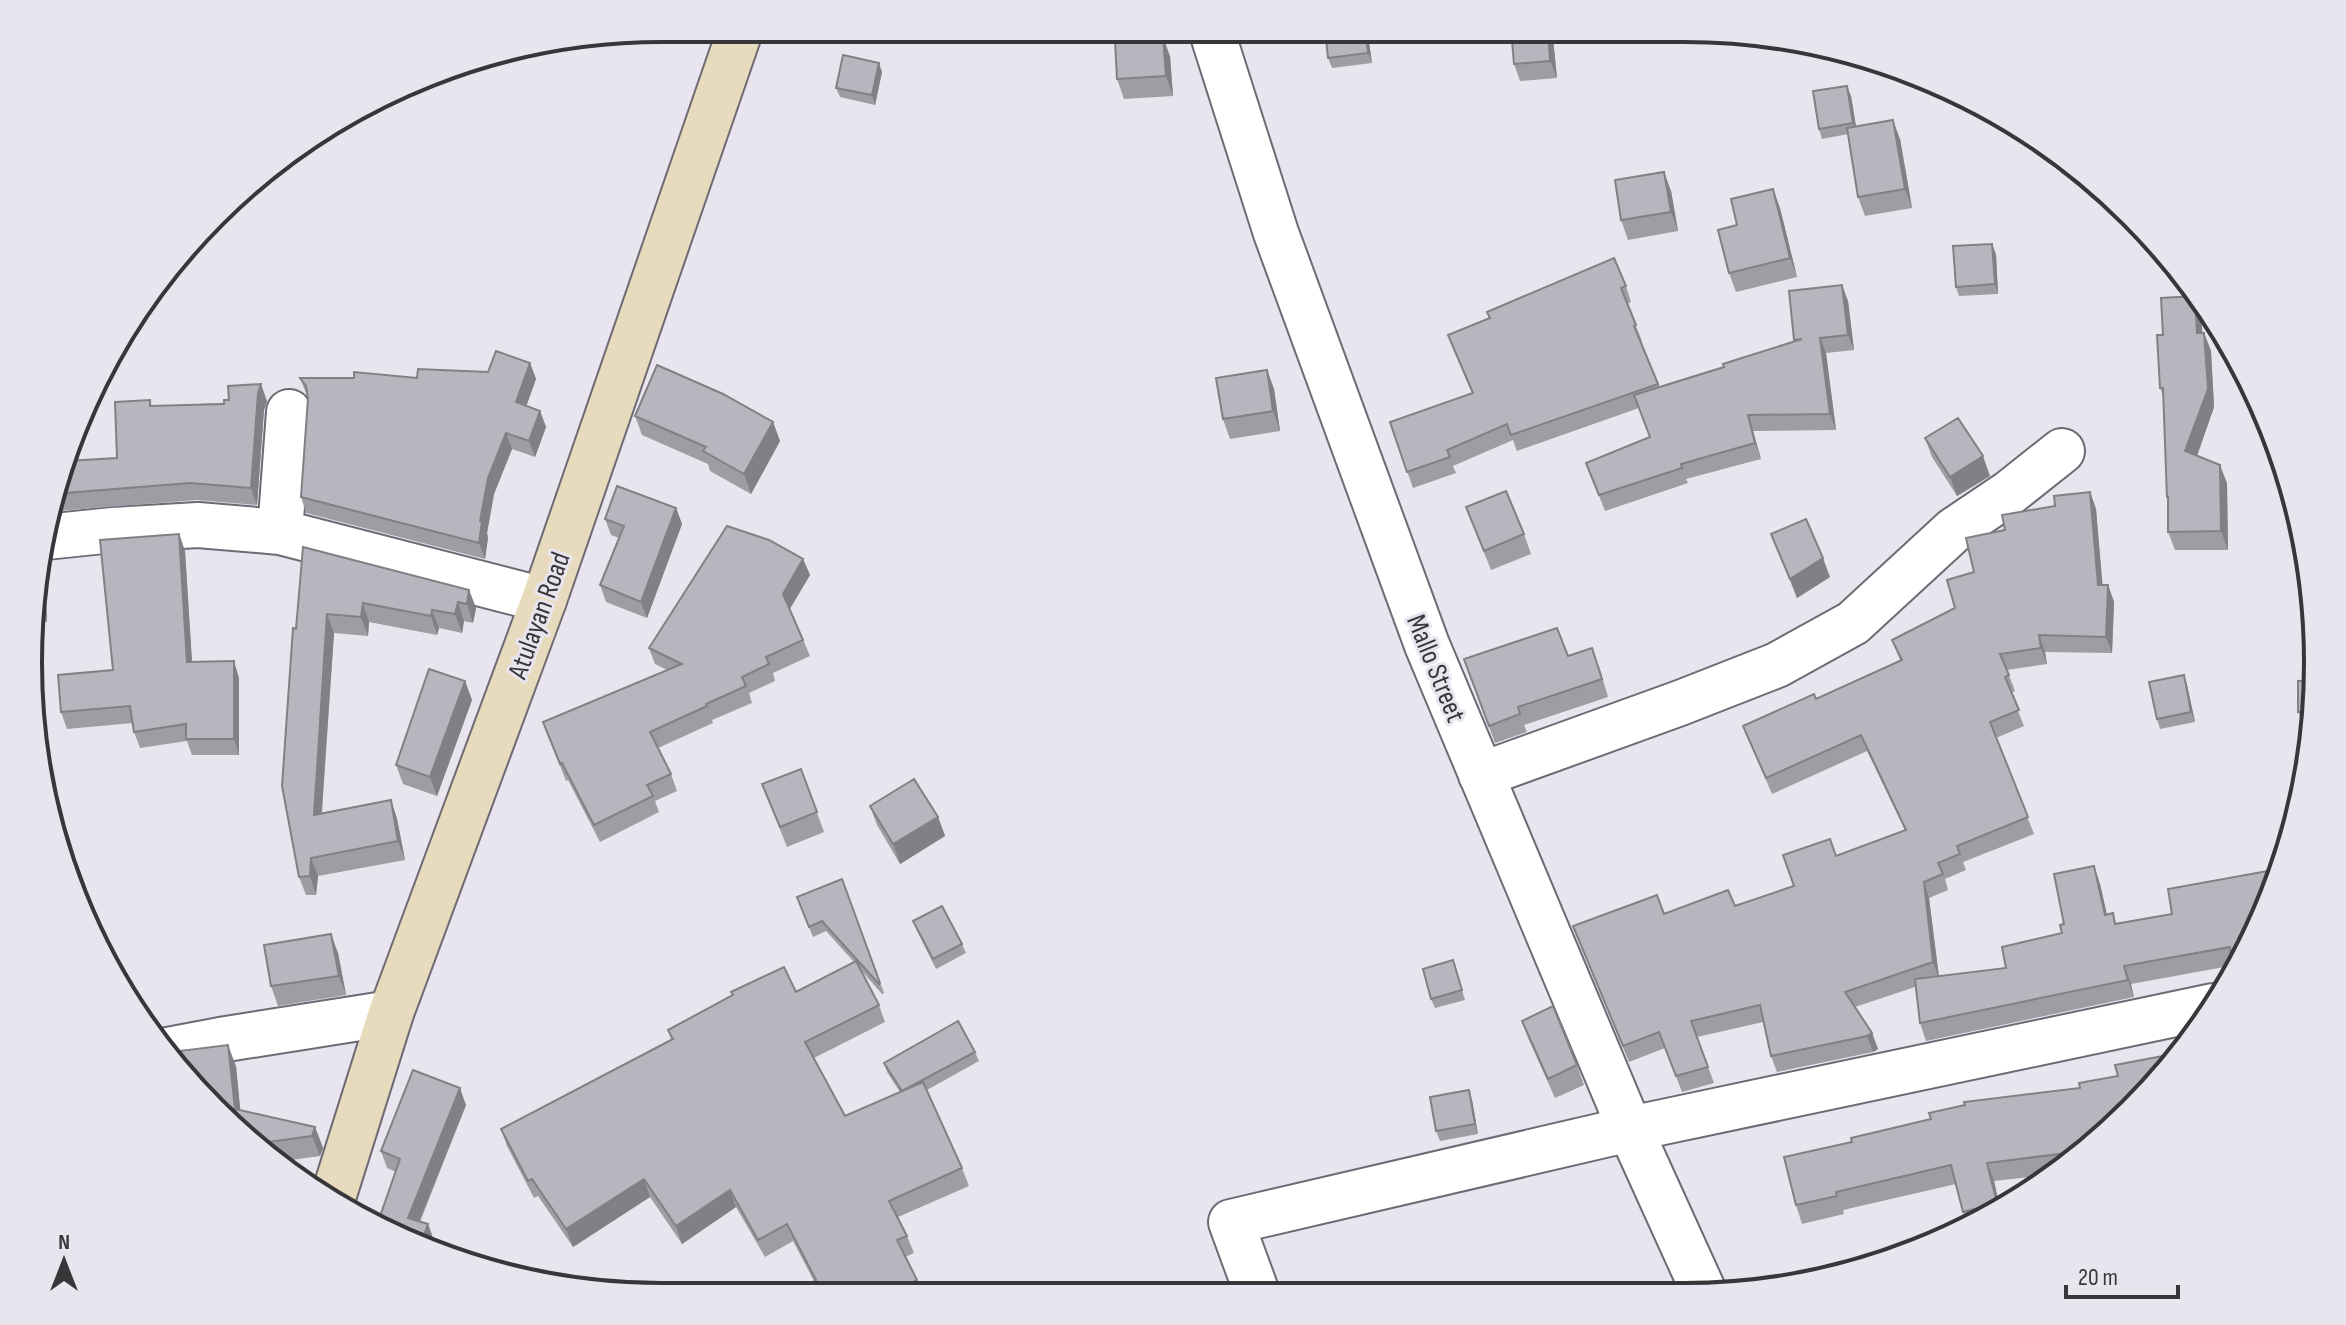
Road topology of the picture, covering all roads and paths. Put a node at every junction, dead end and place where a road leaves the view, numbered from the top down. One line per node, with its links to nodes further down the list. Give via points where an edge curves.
1 (736, 42): 7 (main road, Atulayan Road)
2 (1215, 42): 8 (street, Mallo Street, via 1276,233 1427,645)
3 (289, 412): 5 (street)
4 (2062, 451): 8 (street, via 1954,530 1853,623 1777,665)
5 (280, 532): 6 (street, via 198,525); 7 (street)
6 (55, 536)
7 (544, 600): 10 (main road, Atulayan Road)
8 (1481, 775): 12 (street, Mallo Street)
9 (2197, 1009): 12 (street)
10 (391, 1013): 11 (street); 13 (main road, Atulayan Road)
11 (177, 1048)
12 (1630, 1129): 14 (street, via 1231,1222); 15 (street, Mallo Street)
13 (336, 1189)
14 (1253, 1283)
15 (1700, 1283)

